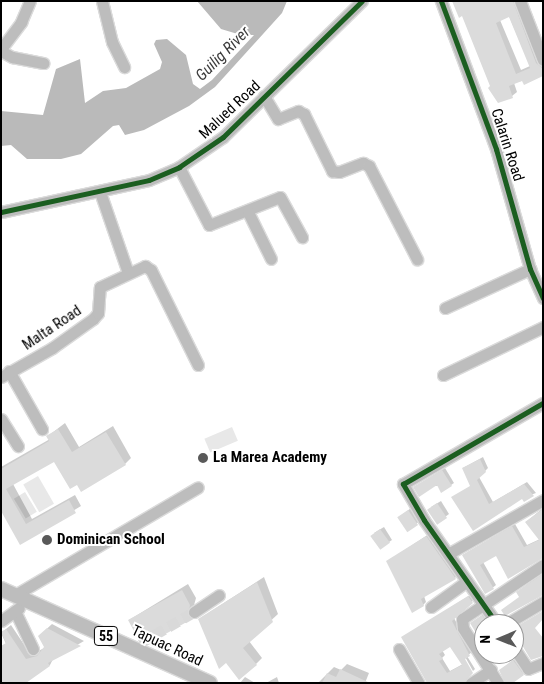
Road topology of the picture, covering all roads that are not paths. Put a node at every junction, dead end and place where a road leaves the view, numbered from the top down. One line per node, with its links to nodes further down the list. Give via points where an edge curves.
1 (30, 1): 6 (street, via 21,22)
2 (102, 1): 9 (street, via 112,42)
3 (362, 1): 10 (street, Malued Road)
4 (441, 1): 18 (street, Calarin Road, via 496,149)
5 (520, 1): 7 (street)
6 (1, 50): 8 (street, via 12,57)
7 (543, 60)
8 (43, 63)
9 (124, 66)
10 (264, 96): 11 (street, Malued Road, via 223,137); 17 (street, via 278,119 298,111 304,114 332,171 339,172 363,163 369,166)
11 (179, 167): 12 (street, Malued Road, via 149,180); 14 (street, via 208,224 214,226)
12 (100, 192): 13 (street, Malued Road); 19 (street)
13 (1, 212)
14 (248, 212): 15 (street, via 280,197); 16 (street)
15 (302, 237)
16 (270, 259)
17 (416, 259)
18 (530, 269): 20 (street, Calarin Road); 21 (street)
19 (128, 273): 23 (street, via 149,267); 24 (street, Malta Road, via 98,290 98,313 93,319 52,348)
20 (542, 294)
21 (445, 308)
22 (543, 327): 25 (street)
23 (198, 365)
24 (5, 374): 28 (street)
25 (443, 374)
26 (543, 403): 32 (street, via 404,482 424,520)
27 (1, 419): 29 (street)
28 (42, 429)
29 (18, 446)
30 (198, 487): 37 (street)
31 (543, 500): 32 (street)
32 (448, 554): 34 (street)
33 (543, 565): 40 (street)
34 (467, 581): 40 (street); 41 (street)
35 (1, 589): 37 (main road, Tapuac Road / 55)
36 (219, 595): 43 (street)
37 (15, 596): 38 (main road, Tapuac Road / 55)
38 (29, 602): 42 (street); 52 (main road, Tapuac Road / 55, via 138,645)
39 (543, 602): 45 (street)
40 (482, 603): 44 (street); 51 (street, via 464,616 462,622)
41 (430, 606)
42 (15, 611): 46 (street); 47 (street)
43 (194, 612)
44 (490, 614)
45 (523, 614)
46 (1, 621)
47 (33, 649)
48 (399, 649): 53 (street)
49 (524, 663): 50 (street, via 528,669)
50 (543, 663)
51 (491, 670): 54 (street); 55 (street)
52 (210, 683)
53 (419, 683)
54 (471, 683)
55 (498, 683)

